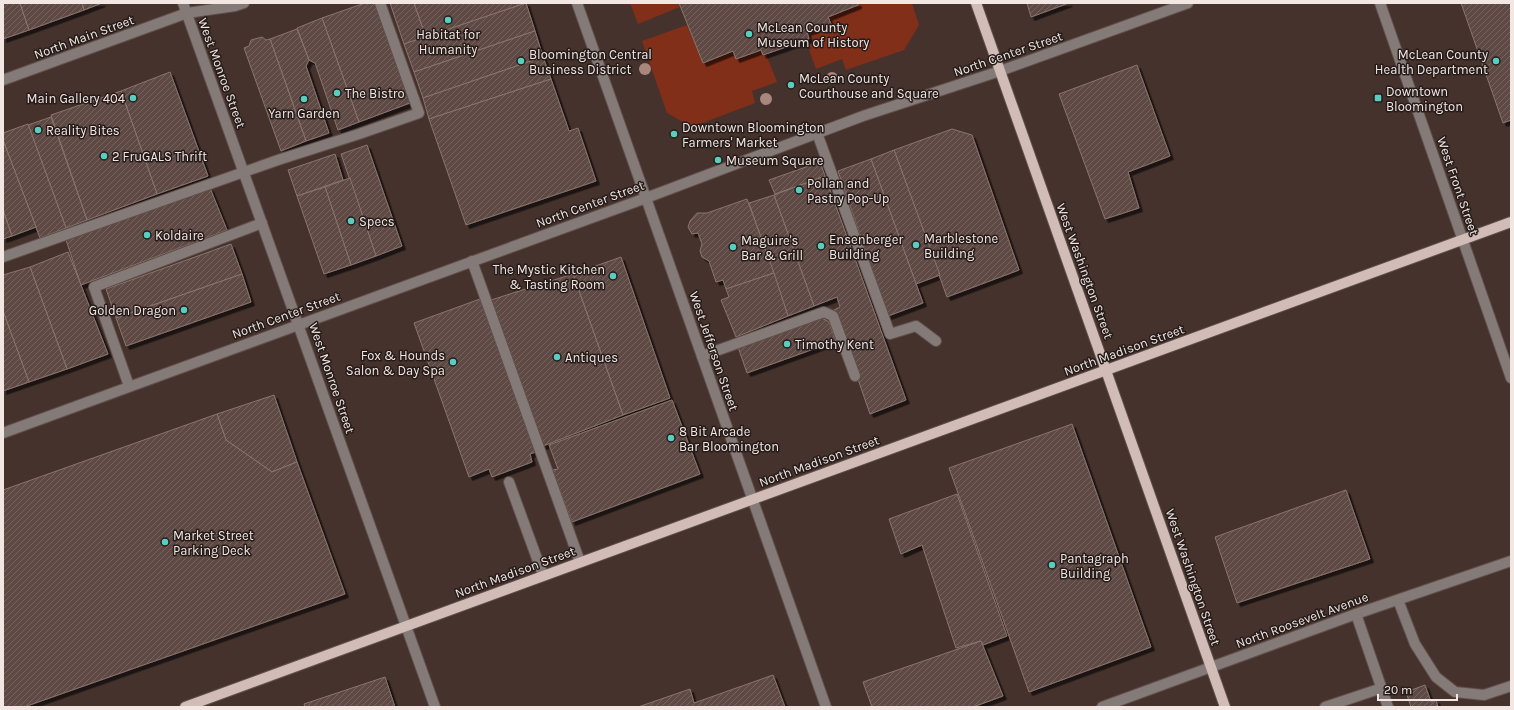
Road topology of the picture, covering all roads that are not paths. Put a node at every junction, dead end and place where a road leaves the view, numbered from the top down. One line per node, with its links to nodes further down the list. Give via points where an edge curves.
1 (183, 3): 8 (street, West Monroe Street)
2 (244, 3): 8 (street, North Main Street)
3 (380, 3): 12 (street, via 419,113)
4 (577, 3): 13 (street, West Jefferson Street)
5 (976, 3): 9 (main road, West Washington Street)
6 (1380, 3): 16 (street, West Front Street)
7 (1183, 4): 9 (street, North Center Street)
8 (187, 13): 10 (street, North Main Street); 12 (street, West Monroe Street)
9 (1000, 71): 11 (street, North Center Street); 22 (main road, West Washington Street)
10 (3, 80)
11 (817, 133): 13 (street, North Center Street); 20 (street, via 890,334 916,326)
12 (243, 172): 15 (street, West Monroe Street); 17 (street)
13 (646, 198): 18 (street, North Center Street); 21 (street, West Jefferson Street)
14 (1511, 222): 16 (main road, North Madison Street)
15 (262, 223): 19 (street, West Monroe Street); 25 (street, via 94,287)
16 (1462, 240): 22 (main road, North Madison Street); 24 (street, West Front Street)
17 (3, 257)
18 (472, 261): 19 (street, North Center Street); 30 (street)
19 (299, 324): 25 (street, North Center Street); 34 (street, West Monroe Street)
20 (936, 341)
21 (702, 356): 23 (street, via 824,312 833,316); 28 (street, West Jefferson Street)
22 (1107, 370): 28 (main road, North Madison Street); 35 (main road, West Washington Street)
23 (854, 376)
24 (1511, 378)
25 (128, 386): 26 (street, North Center Street)
26 (3, 434)
27 (509, 482): 31 (street)
28 (752, 499): 30 (main road, North Madison Street); 40 (street, West Jefferson Street)
29 (1511, 561): 32 (street, North Roosevelt Avenue)
30 (580, 562): 31 (main road, North Madison Street)
31 (543, 575): 34 (main road, North Madison Street)
32 (1398, 600): 33 (street, North Roosevelt Avenue); 36 (street, via 1415,644 1436,677 1454,692 1484,695)
33 (1356, 614): 35 (street, North Roosevelt Avenue); 37 (street)
34 (405, 625): 38 (main road, North Madison Street); 39 (street, West Monroe Street)
35 (1211, 668): 41 (street, North Roosevelt Avenue); 42 (main road, West Washington Street)
36 (1511, 686)
37 (1382, 688): 43 (street); 44 (street)
38 (185, 707)
39 (435, 707)
40 (826, 707)
41 (1102, 707)
42 (1225, 707)
43 (1325, 707)
44 (1388, 707)

